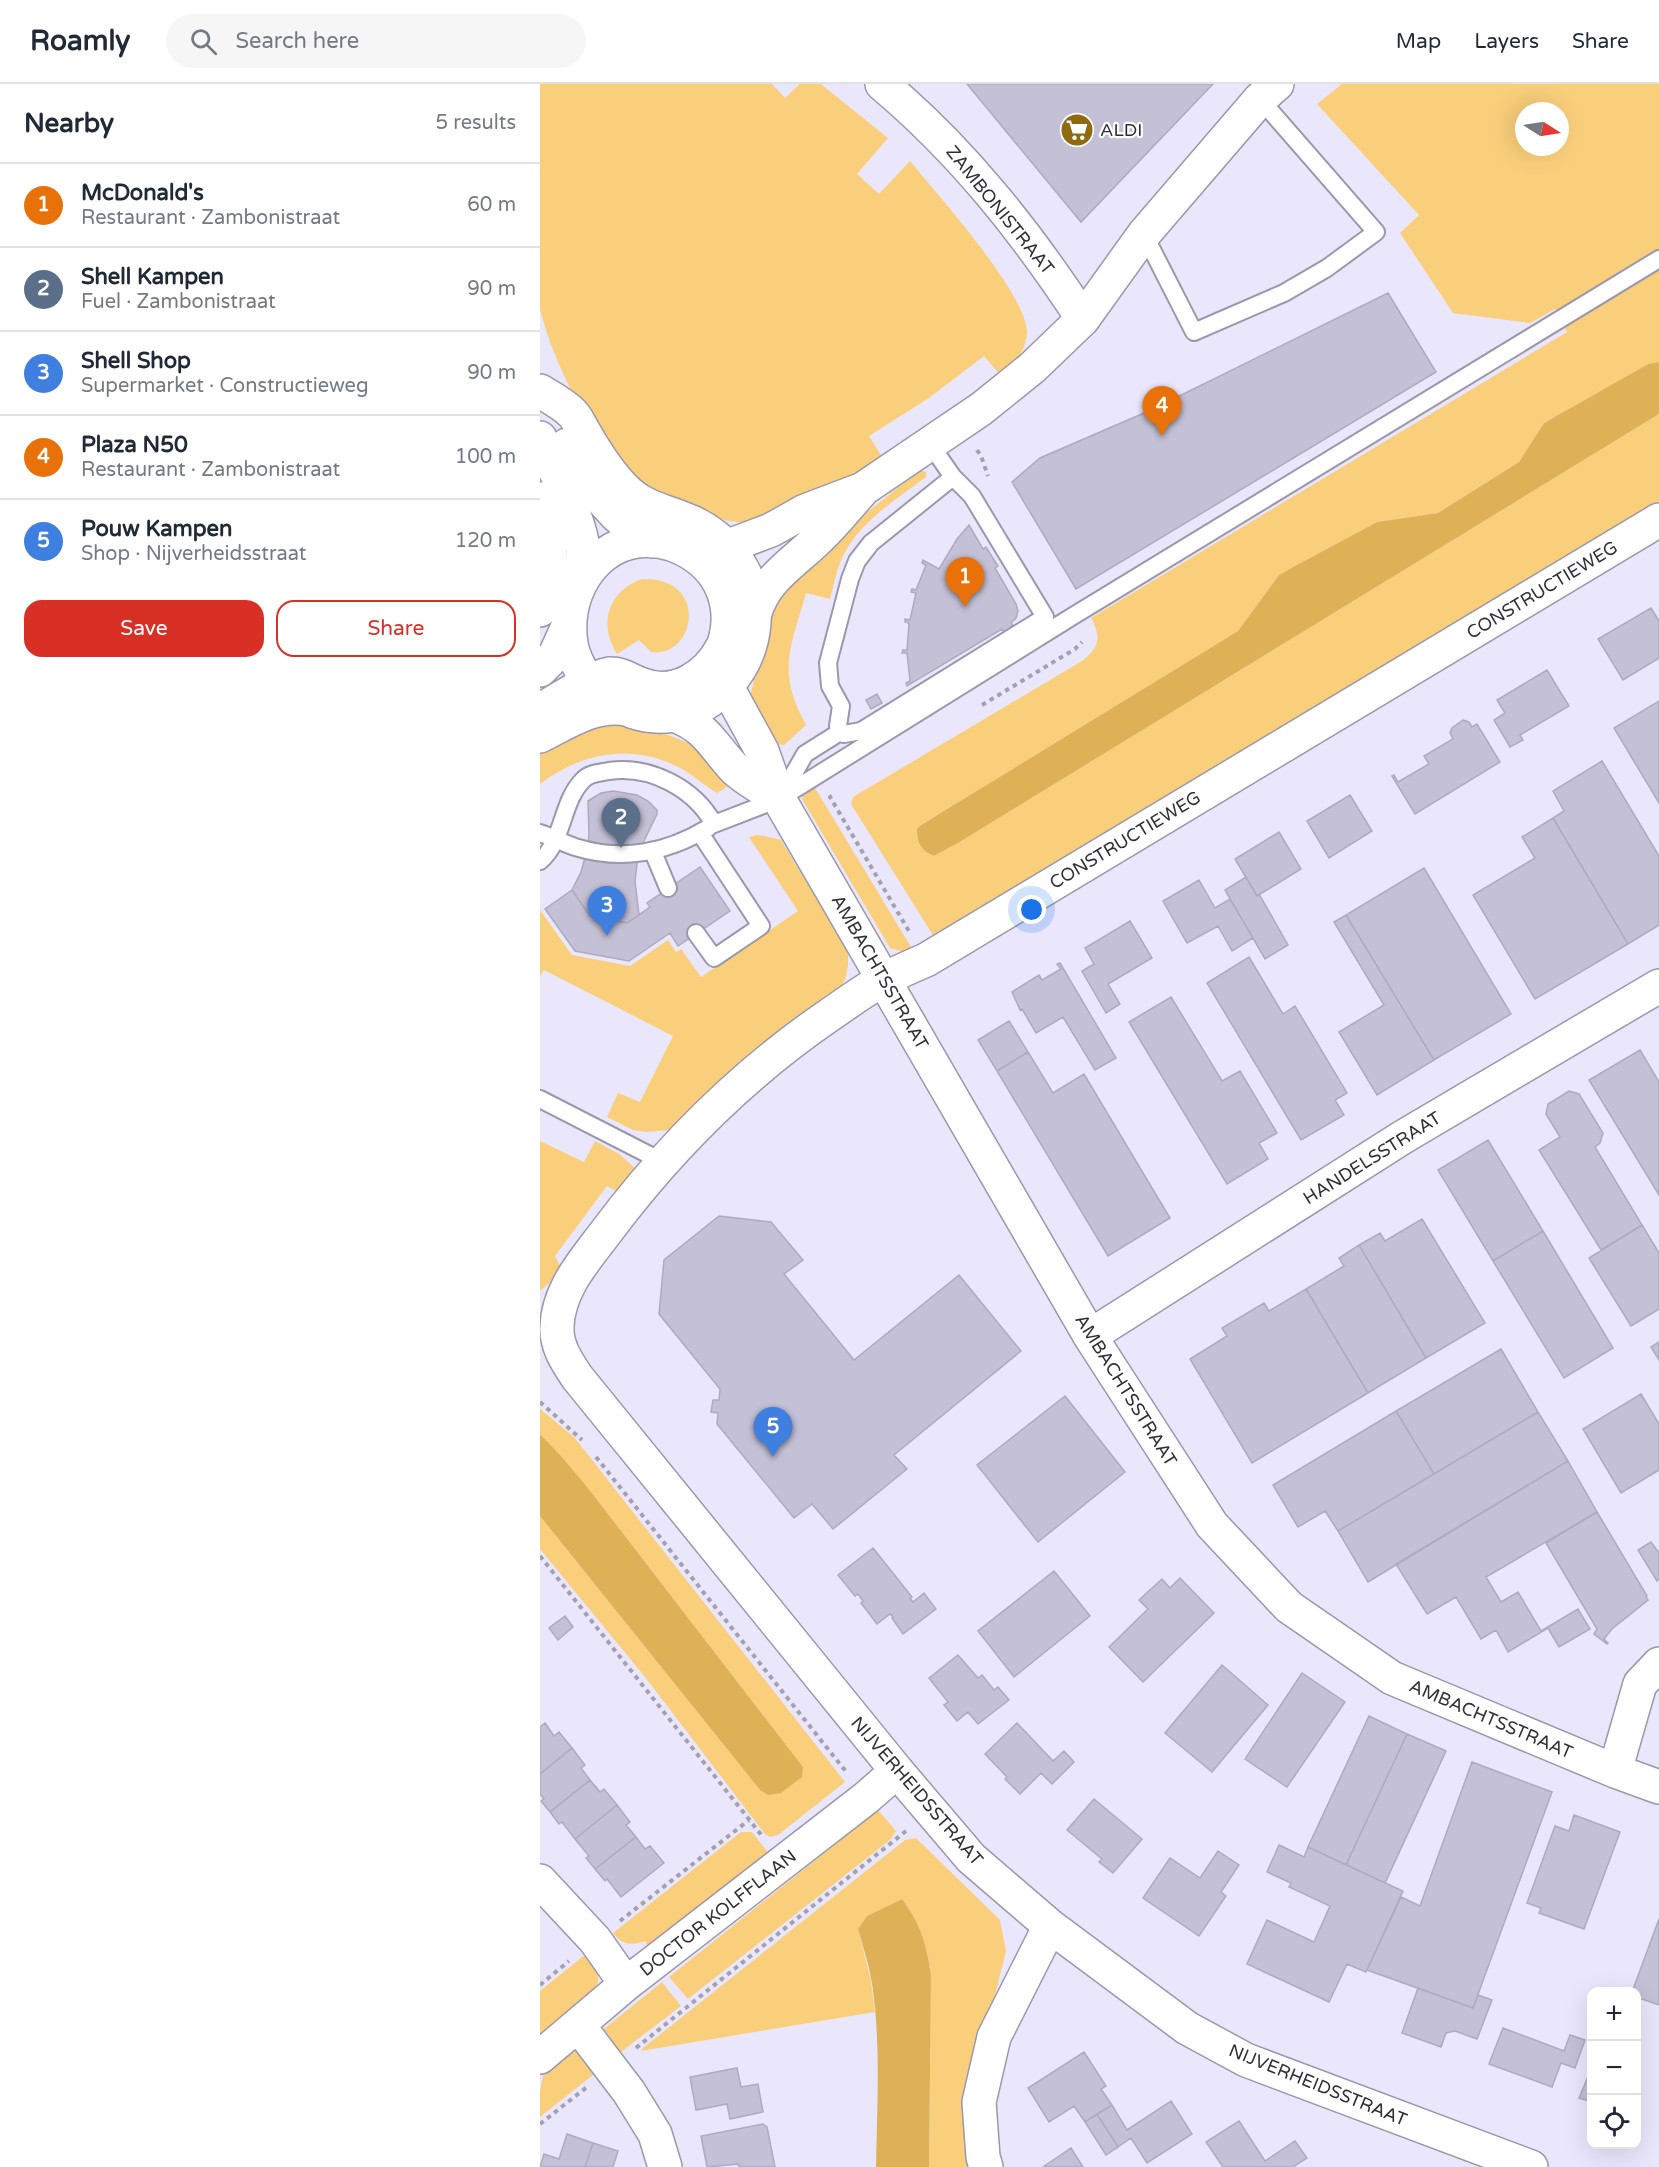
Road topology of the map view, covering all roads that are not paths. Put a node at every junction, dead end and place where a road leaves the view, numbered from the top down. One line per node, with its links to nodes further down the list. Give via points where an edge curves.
1 (882, 84): 5 (street, ZAMBONISTRAAT, via 980,180 1044,261)
2 (1268, 91): 3 (street); 3 (lane, via 1376,232 1284,293 1194,332)
3 (1144, 234): 5 (street)
4 (1659, 259): 30 (lane)
5 (1083, 319): 9 (street, via 1032,368)
6 (540, 391): 15 (street, via 572,412 628,492 644,504 701,526)
7 (540, 402): 14 (street, via 600,497 625,525)
8 (540, 438): 17 (street, via 581,539)
9 (930, 444): 10 (lane); 11 (street)
10 (952, 477): 28 (lane, via 871,543 857,561 828,663 830,686 841,706); 28 (lane, via 972,496 1046,616 861,731 849,735)
11 (863, 489): 15 (street); 19 (street, via 822,536 766,586)
12 (540, 499): 18 (street, via 551,545)
13 (1659, 520): 37 (street, CONSTRUCTIEWEG, via 926,960)
14 (652, 541): 16 (street); 17 (street, via 611,550 595,562)
15 (726, 547): 16 (street); 19 (street, via 747,577)
16 (688, 551): 21 (street, via 710,569 722,589 728,615)
17 (581, 581): 20 (street, via 572,601)
18 (543, 601)
19 (755, 613): 24 (street, via 746,658)
20 (569, 624): 22 (street, via 555,655); 23 (street, via 572,649)
21 (723, 646): 23 (street, via 703,673 677,686 648,686 614,674); 24 (street, AMBACHTSSTRAAT)
22 (540, 670)
23 (590, 682): 25 (street); 26 (street)
24 (727, 687): 27 (street, via 703,705); 30 (street, AMBACHTSSTRAAT, via 762,751)
25 (627, 709): 27 (street); 29 (street, via 604,708 587,713)
26 (540, 711)
27 (675, 715): 30 (street, AMBACHTSSTRAAT, via 704,732 734,768)
28 (840, 732): 30 (lane, via 805,754)
29 (540, 736)
30 (779, 800): 31 (lane); 37 (street, AMBACHTSSTRAAT)
31 (707, 828): 32 (lane, via 697,801 683,789 640,772 613,771 584,778); 33 (lane); 36 (lane, via 760,926 714,958)
32 (548, 836): 33 (lane, via 594,852); 34 (lane, via 548,852)
33 (653, 852): 35 (lane)
34 (540, 861)
35 (668, 888)
36 (696, 933)
37 (885, 979): 40 (street, CONSTRUCTIEWEG, via 770,1059); 42 (street, AMBACHTSSTRAAT)
38 (1659, 986): 42 (street, HANDELSSTRAAT, via 1404,1137)
39 (540, 1099): 40 (lane)
40 (663, 1162): 41 (street, CONSTRUCTIEWEG, via 568,1285)
41 (557, 1329): 44 (street, NIJVERHEIDSSTRAAT, via 559,1344 577,1377)
42 (1090, 1336): 45 (street, AMBACHTSSTRAAT, via 1212,1525 1289,1607 1392,1678)
43 (1659, 1664): 45 (street, via 1640,1684)
44 (897, 1771): 48 (street, NIJVERHEIDSSTRAAT, via 971,1858); 49 (street, DOCTOR KOLFFLAAN)
45 (1615, 1771): 46 (street, AMBACHTSSTRAAT)
46 (1659, 1787)
47 (540, 1881): 49 (street, via 595,1940)
48 (1050, 1926): 53 (street, via 994,2037 979,2102); 54 (street, NIJVERHEIDSSTRAAT, via 1187,2028 1246,2060)
49 (626, 1984): 50 (street, DOCTOR KOLFFLAAN)
50 (578, 2025): 51 (street, DOCTOR KOLFFLAAN); 52 (street, via 655,2134)
51 (540, 2057)
52 (665, 2167)
53 (986, 2167)
54 (1531, 2167)

